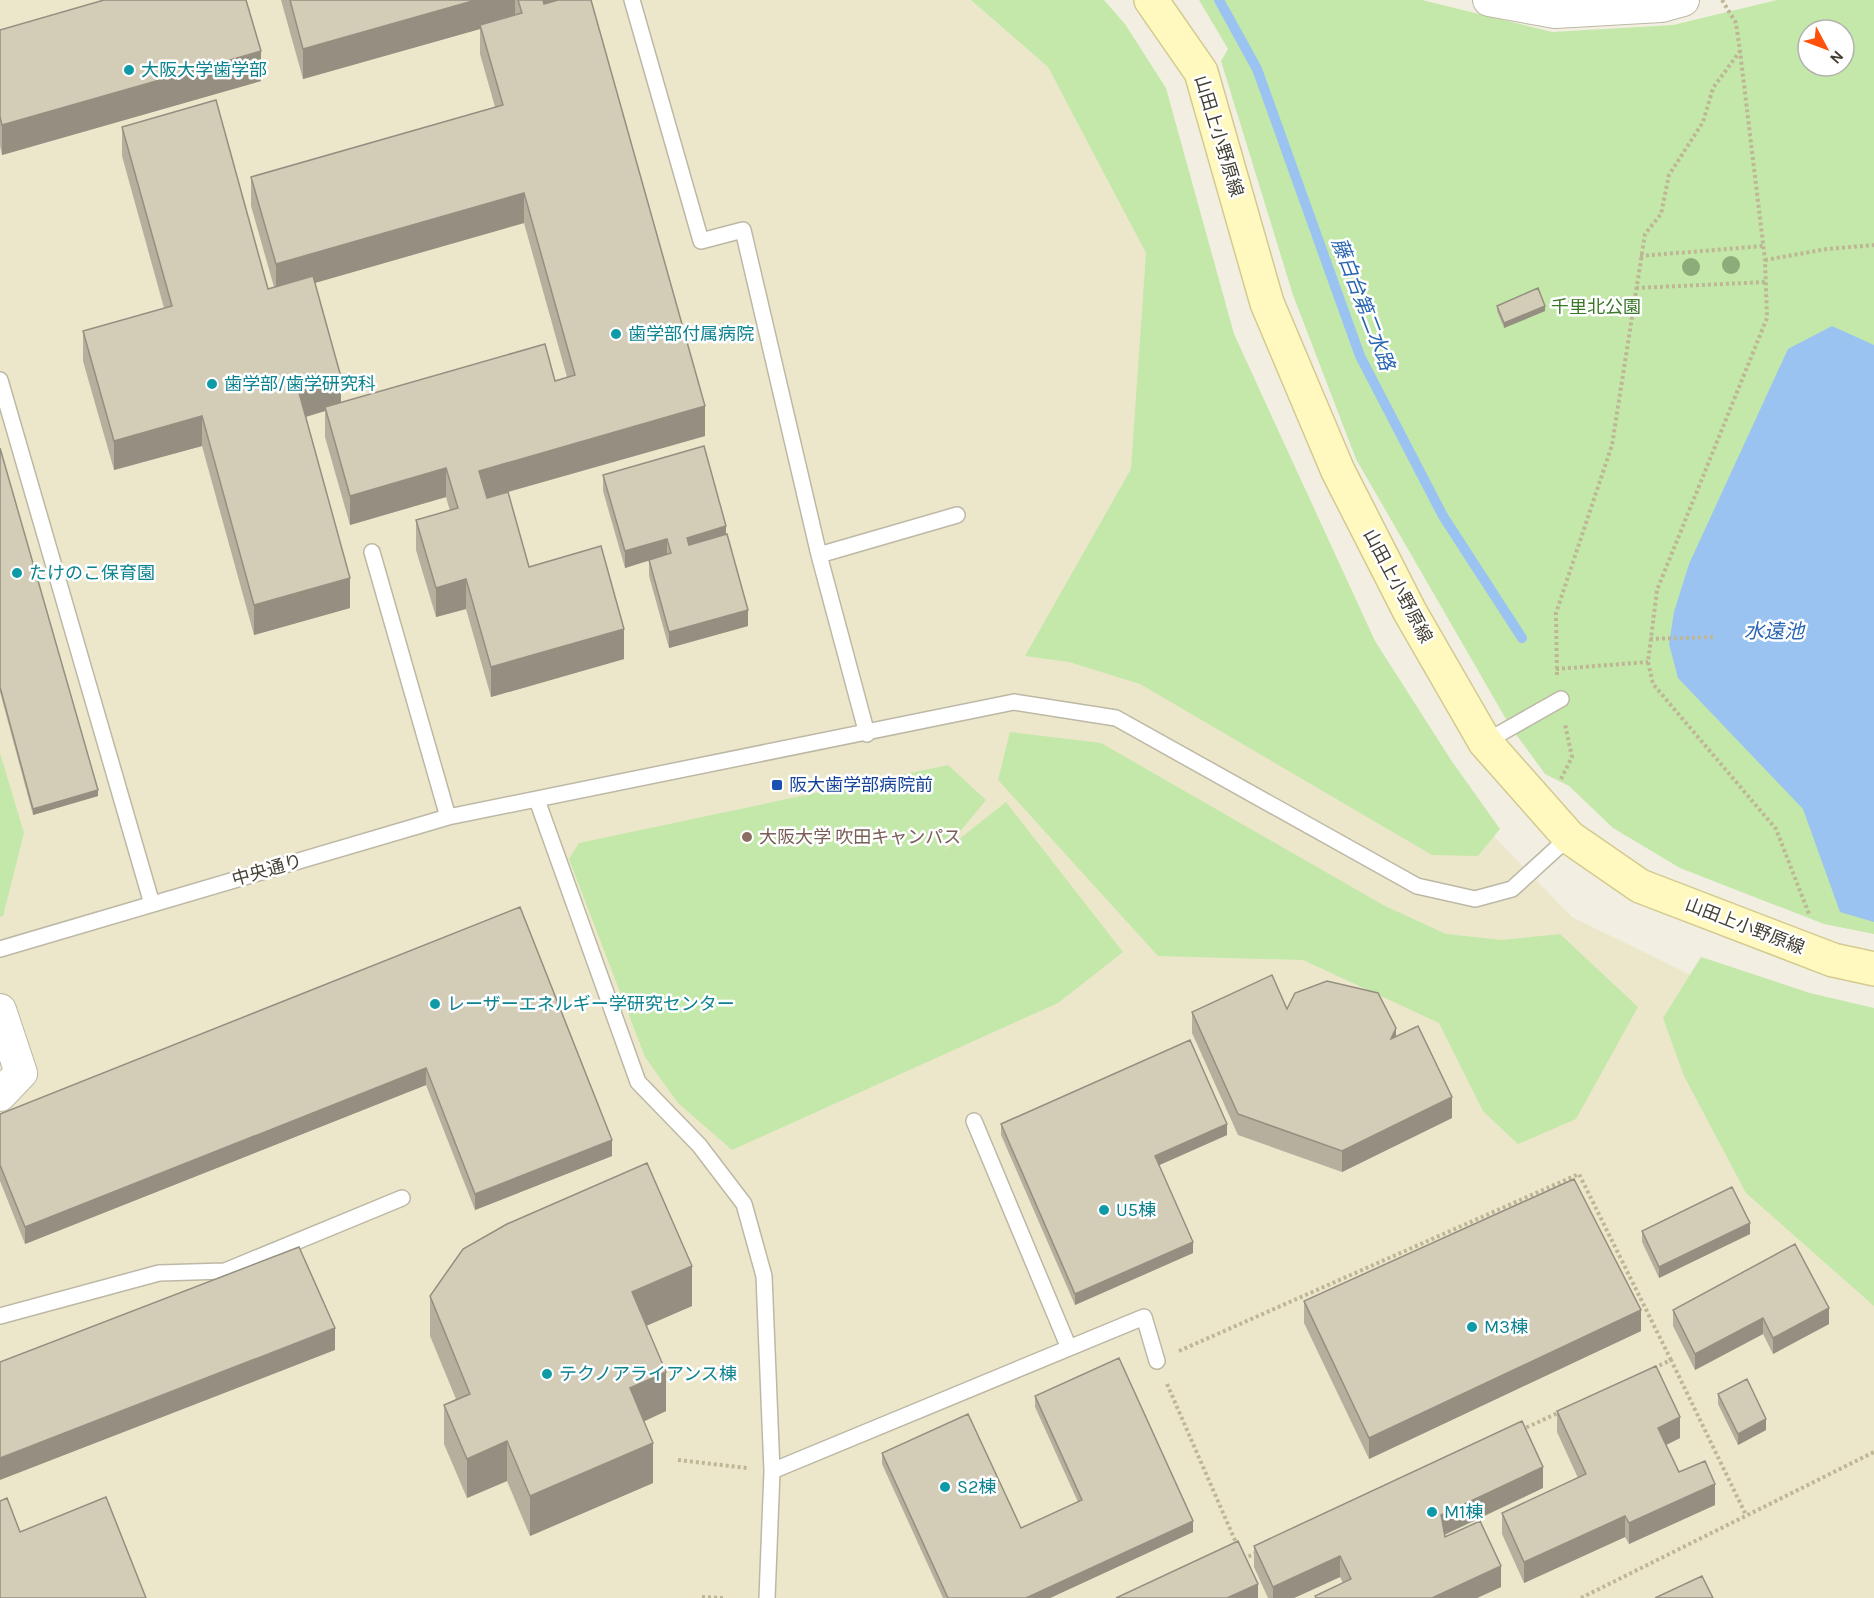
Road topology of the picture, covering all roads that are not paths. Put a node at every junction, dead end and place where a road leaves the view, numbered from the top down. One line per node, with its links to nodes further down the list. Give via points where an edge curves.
1 (632, 0): 8 (lane, via 702,241 743,230)
2 (1151, 0): 11 (main road, 山田上小野原線, via 1201,72 1267,303 1338,471 1410,612)
3 (1489, 0): 4 (street, via 1556,12 1661,6)
4 (1683, 0)
5 (0, 380): 15 (lane)
6 (957, 515): 8 (lane)
7 (372, 552): 13 (lane)
8 (819, 555): 10 (lane)
9 (1561, 699): 11 (lane)
10 (867, 734): 12 (lane, 中央通り); 14 (lane, 中央通り, via 1014,702 1116,718 1418,886 1475,899 1512,889)
11 (1485, 742): 14 (main road, 山田上小野原線)
12 (537, 800): 13 (lane, 中央通り); 25 (lane, via 638,1082 699,1145 744,1204 764,1276)
13 (448, 817): 15 (lane, 中央通り)
14 (1569, 837): 17 (main road, 山田上小野原線, via 1640,886 1833,960)
15 (153, 904): 16 (lane, 中央通り)
16 (0, 949)
17 (1874, 969)
18 (0, 1010): 19 (street, via 21,1073)
19 (0, 1095)
20 (974, 1121): 23 (lane)
21 (402, 1198): 22 (lane, via 225,1271 159,1273)
22 (0, 1316)
23 (1069, 1348): 24 (lane, via 1144,1317); 25 (lane)
24 (1157, 1361)
25 (772, 1471): 26 (lane)
26 (767, 1598)

